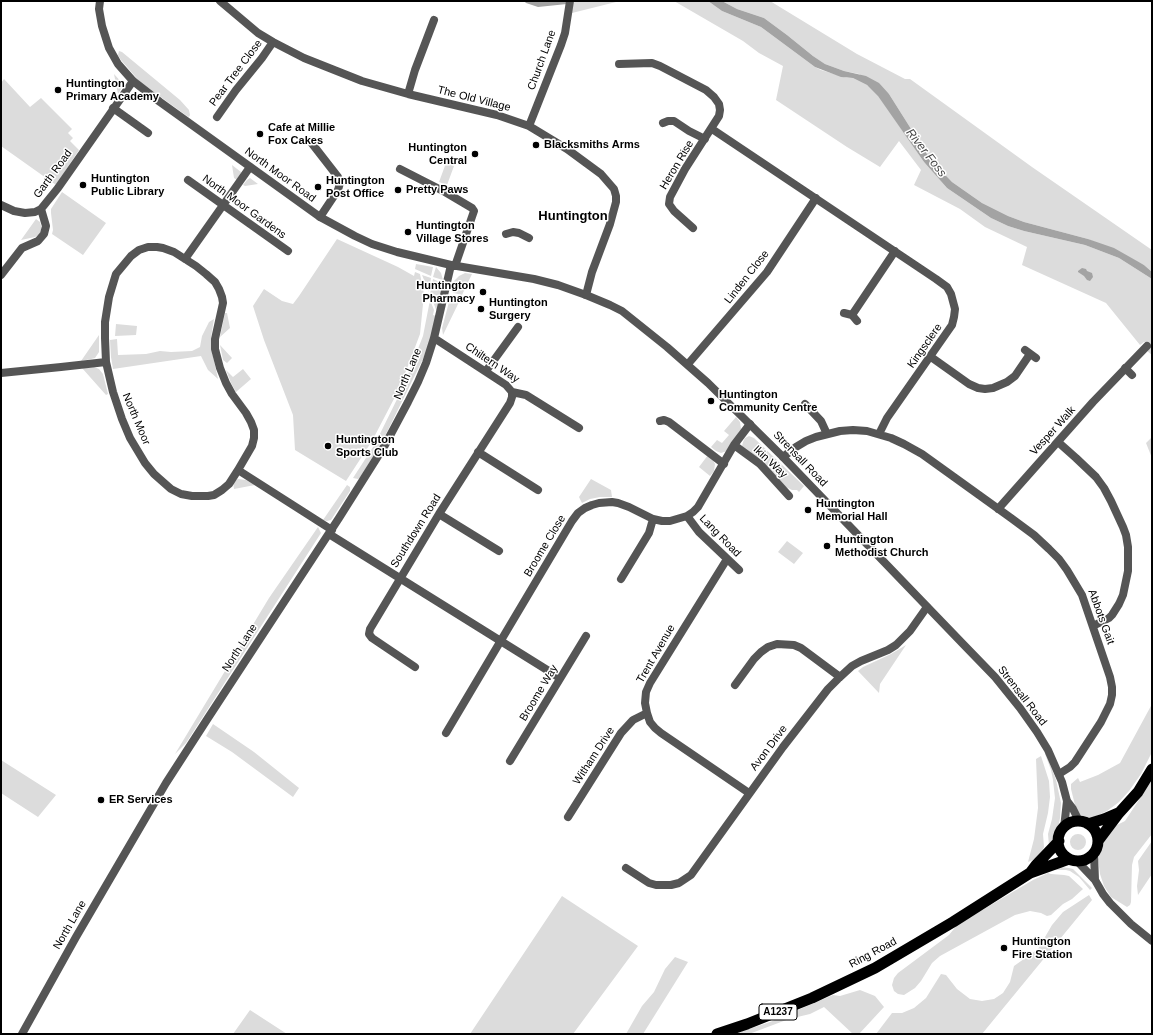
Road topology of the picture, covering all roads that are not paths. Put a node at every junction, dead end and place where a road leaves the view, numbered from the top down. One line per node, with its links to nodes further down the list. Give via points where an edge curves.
1 (100, 1): 7 (street, North Moor Road, via 102,26 109,48 118,64)
2 (220, 1): 5 (street, The Old Village)
3 (570, 3): 12 (street, Church Lane, via 561,45)
4 (434, 20): 8 (street)
5 (273, 42): 8 (street, The Old Village, via 333,70); 10 (street, Pear Tree Close)
6 (620, 64): 13 (street, Heron Rise, via 652,63 671,70 706,90 719,104 720,110)
7 (133, 81): 9 (street, Garth Road); 17 (street, North Moor Road)
8 (408, 94): 12 (street, The Old Village, via 497,115)
9 (113, 108): 14 (street); 23 (street, Garth Road)
10 (217, 117)
11 (663, 123): 15 (street, via 674,121)
12 (529, 126): 33 (street, The Old Village, via 563,146 601,174 615,192 614,212)
13 (712, 129): 15 (street, Heron Rise); 20 (street)
14 (148, 133)
15 (705, 139): 25 (street, Heron Rise, via 682,175 669,204)
16 (310, 141): 24 (street, via 340,183)
17 (250, 167): 22 (street); 24 (street, North Moor Road)
18 (400, 169): 31 (street, North Lane, via 445,192 474,211)
19 (188, 180): 22 (street, North Moor Gardens)
20 (816, 198): 29 (street, Kingsclere); 41 (street, Linden Close, via 767,272)
21 (1, 205): 23 (street, via 25,213)
22 (223, 205): 28 (street, North Moor Gardens); 30 (street)
23 (41, 209): 32 (street, Garth Road, via 46,226 44,234 38,241 22,248)
24 (320, 217): 31 (street, North Moor Road, via 372,244)
25 (693, 228)
26 (506, 234): 27 (street, via 513,232)
27 (530, 238)
28 (288, 251)
29 (894, 251): 34 (street); 39 (street, Kingsclere, via 936,279 951,294 954,313 952,325)
30 (185, 259): 40 (street, North Moor, via 163,248 148,247 130,256 116,274 108,303); 58 (street, North Moor, via 215,282 222,297 215,339 217,356 226,383 254,430 252,446)
31 (453, 265): 33 (street, North Moor Road, via 558,285); 36 (street, North Lane)
32 (1, 275)
33 (586, 295): 41 (street, Strensall Road, via 622,311)
34 (851, 316)
35 (518, 327): 43 (street)
36 (434, 338): 43 (street, Chiltern Way); 65 (street, North Lane, via 418,382 385,445)
37 (1147, 346): 42 (street, Vesper Walk)
38 (1030, 354): 39 (street, via 1007,382 985,389 969,384)
39 (931, 357): 52 (street, Kingsclere, via 887,418)
40 (106, 362): 44 (street); 58 (street, North Moor, via 113,392 130,438 145,463 162,482 181,494 208,496 222,490)
41 (688, 364): 49 (street, Strensall Road)
42 (1125, 368): 45 (street); 53 (street, Vesper Walk)
43 (486, 371): 46 (street, Chiltern Way)
44 (1, 373)
45 (1132, 375)
46 (512, 392): 50 (street, Chiltern Way, via 526,395); 55 (street, Southdown Road, via 510,403)
47 (804, 402): 51 (street, via 821,421)
48 (660, 421): 57 (street, via 669,422)
49 (750, 424): 54 (street); 56 (street, Strensall Road)
50 (579, 428)
51 (827, 434): 52 (street, Abbots Gait, via 853,430); 56 (street, Abbots Gait, via 806,441)
52 (879, 434): 61 (street, Abbots Gait, via 913,448)
53 (1058, 442): 61 (street, Vesper Walk); 72 (street, via 1100,483 1126,535 1129,558 1123,595 1112,615)
54 (734, 445): 57 (street); 60 (street, Ikin Way, via 760,464)
55 (478, 452): 59 (street); 62 (street, Southdown Road)
56 (783, 457): 71 (street, Strensall Road)
57 (724, 464): 63 (street, via 698,507)
58 (238, 470): 65 (street)
59 (538, 490)
60 (789, 496)
61 (998, 509): 72 (street, Abbots Gait, via 1034,535 1068,570 1082,595)
62 (439, 514): 66 (street); 69 (street, Southdown Road)
63 (687, 516): 64 (street, Broome Close, via 670,521); 67 (street, Lang Road)
64 (653, 519): 70 (street, via 649,533); 74 (street, Broome Close, via 612,502 599,503 578,513)
65 (330, 532): 69 (street); 98 (street, North Lane, via 166,783)
66 (499, 552)
67 (727, 559): 68 (street, Lang Road); 79 (street, Trent Avenue, via 650,683 646,692)
68 (739, 570)
69 (400, 578): 74 (street); 75 (street, Southdown Road, via 370,628 369,634)
70 (621, 579)
71 (927, 607): 76 (street, Avon Drive, via 896,645 861,660); 83 (street, Strensall Road, via 995,677 1020,708 1048,750)
72 (1093, 626): 83 (street, Abbots Gait, via 1110,677 1111,700 1107,712 1082,752 1070,768)
73 (587, 636): 77 (street, Broome Way)
74 (501, 640): 77 (street); 80 (street, Broome Close)
75 (415, 667)
76 (840, 677): 78 (street, via 801,648 777,644 761,652 743,679); 84 (street, Avon Drive, via 817,703)
77 (560, 678): 81 (street, Broome Way)
78 (735, 685)
79 (647, 714): 84 (street, Trent Avenue, via 650,722 661,733); 87 (street, Witham Drive, via 633,720 621,733)
80 (446, 733)
81 (510, 761)
82 (1152, 769): 86 (highway, via 1138,792)
83 (1059, 774): 85 (street, Strensall Road)
84 (749, 793): 94 (street, Avon Drive, via 696,870 685,880 671,885 656,885 649,883)
85 (1067, 801): 88 (street, Strensall Road); 89 (street, Strensall Road)
86 (1119, 812): 88 (highway, via 1104,819); 91 (highway)
87 (568, 817)
88 (1084, 823): 89 (highway, via 1068,824); 91 (highway, via 1095,831)
89 (1064, 828): 90 (highway)
90 (1059, 841): 93 (highway, via 1062,853); 95 (highway, Ring Road / A1237)
91 (1098, 841): 92 (highway)
92 (1094, 854): 93 (highway, via 1086,859); 96 (street)
93 (1073, 860): 95 (highway, Ring Road / A1237); 96 (street)
94 (631, 869)
95 (1030, 873): 99 (highway, Ring Road / A1237, via 875,968 800,1003)
96 (1096, 880): 97 (street, via 1110,903)
97 (1152, 941)
98 (22, 1034)
99 (717, 1034)

